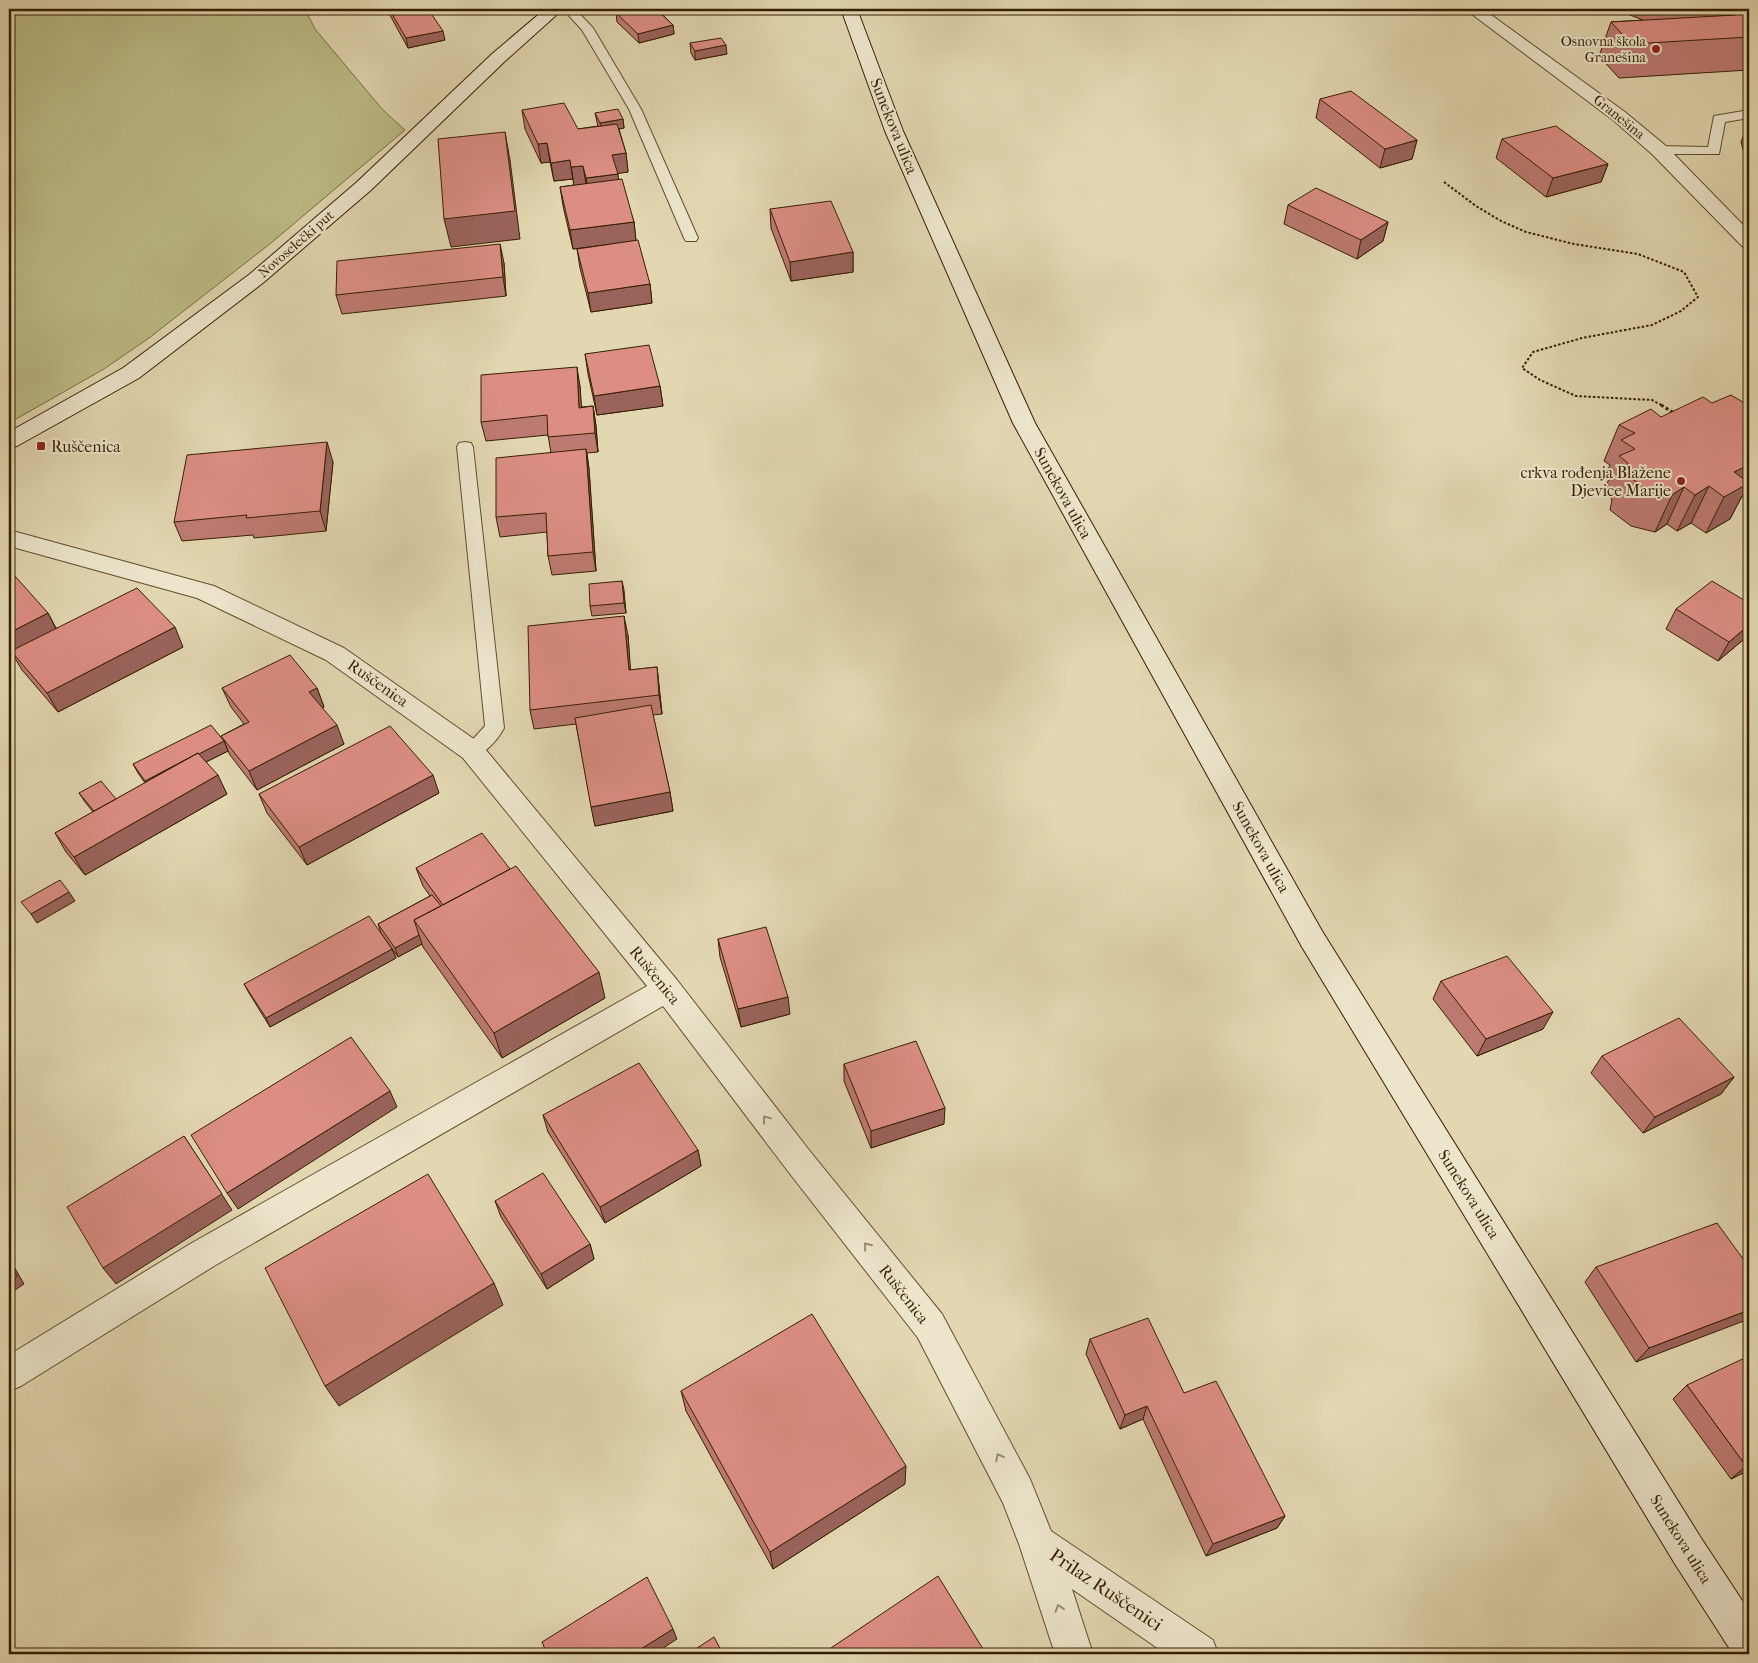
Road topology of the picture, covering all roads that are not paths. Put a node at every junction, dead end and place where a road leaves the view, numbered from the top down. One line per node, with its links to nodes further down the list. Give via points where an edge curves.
1 (555, 9): 9 (street, Novoselečki put, via 498,58 364,186 256,278 131,373)
2 (569, 9): 7 (lane, via 588,28 635,109)
3 (849, 9): 16 (street, Sunekova ulica, via 894,131 1024,423 1312,939)
4 (1474, 9): 6 (street, Granešina, via 1591,94)
5 (1749, 114): 6 (lane, via 1719,118 1714,151)
6 (1659, 150): 8 (street, Granešina)
7 (691, 238)
8 (1749, 242)
9 (9, 441)
10 (464, 446): 12 (lane, via 495,728)
11 (9, 538): 12 (street, Ruščenica, via 205,592 335,654)
12 (472, 751): 13 (street, Ruščenica)
13 (667, 989): 14 (street, via 202,1255); 15 (street, Ruščenica, one-way to 13, via 1017,1492 930,1326)
14 (9, 1374)
15 (1038, 1544): 17 (street, Ruščenica, one-way to 15); 18 (street, Prilaz Ruščenici)
16 (1749, 1645)
17 (1074, 1654)
18 (1199, 1654)

